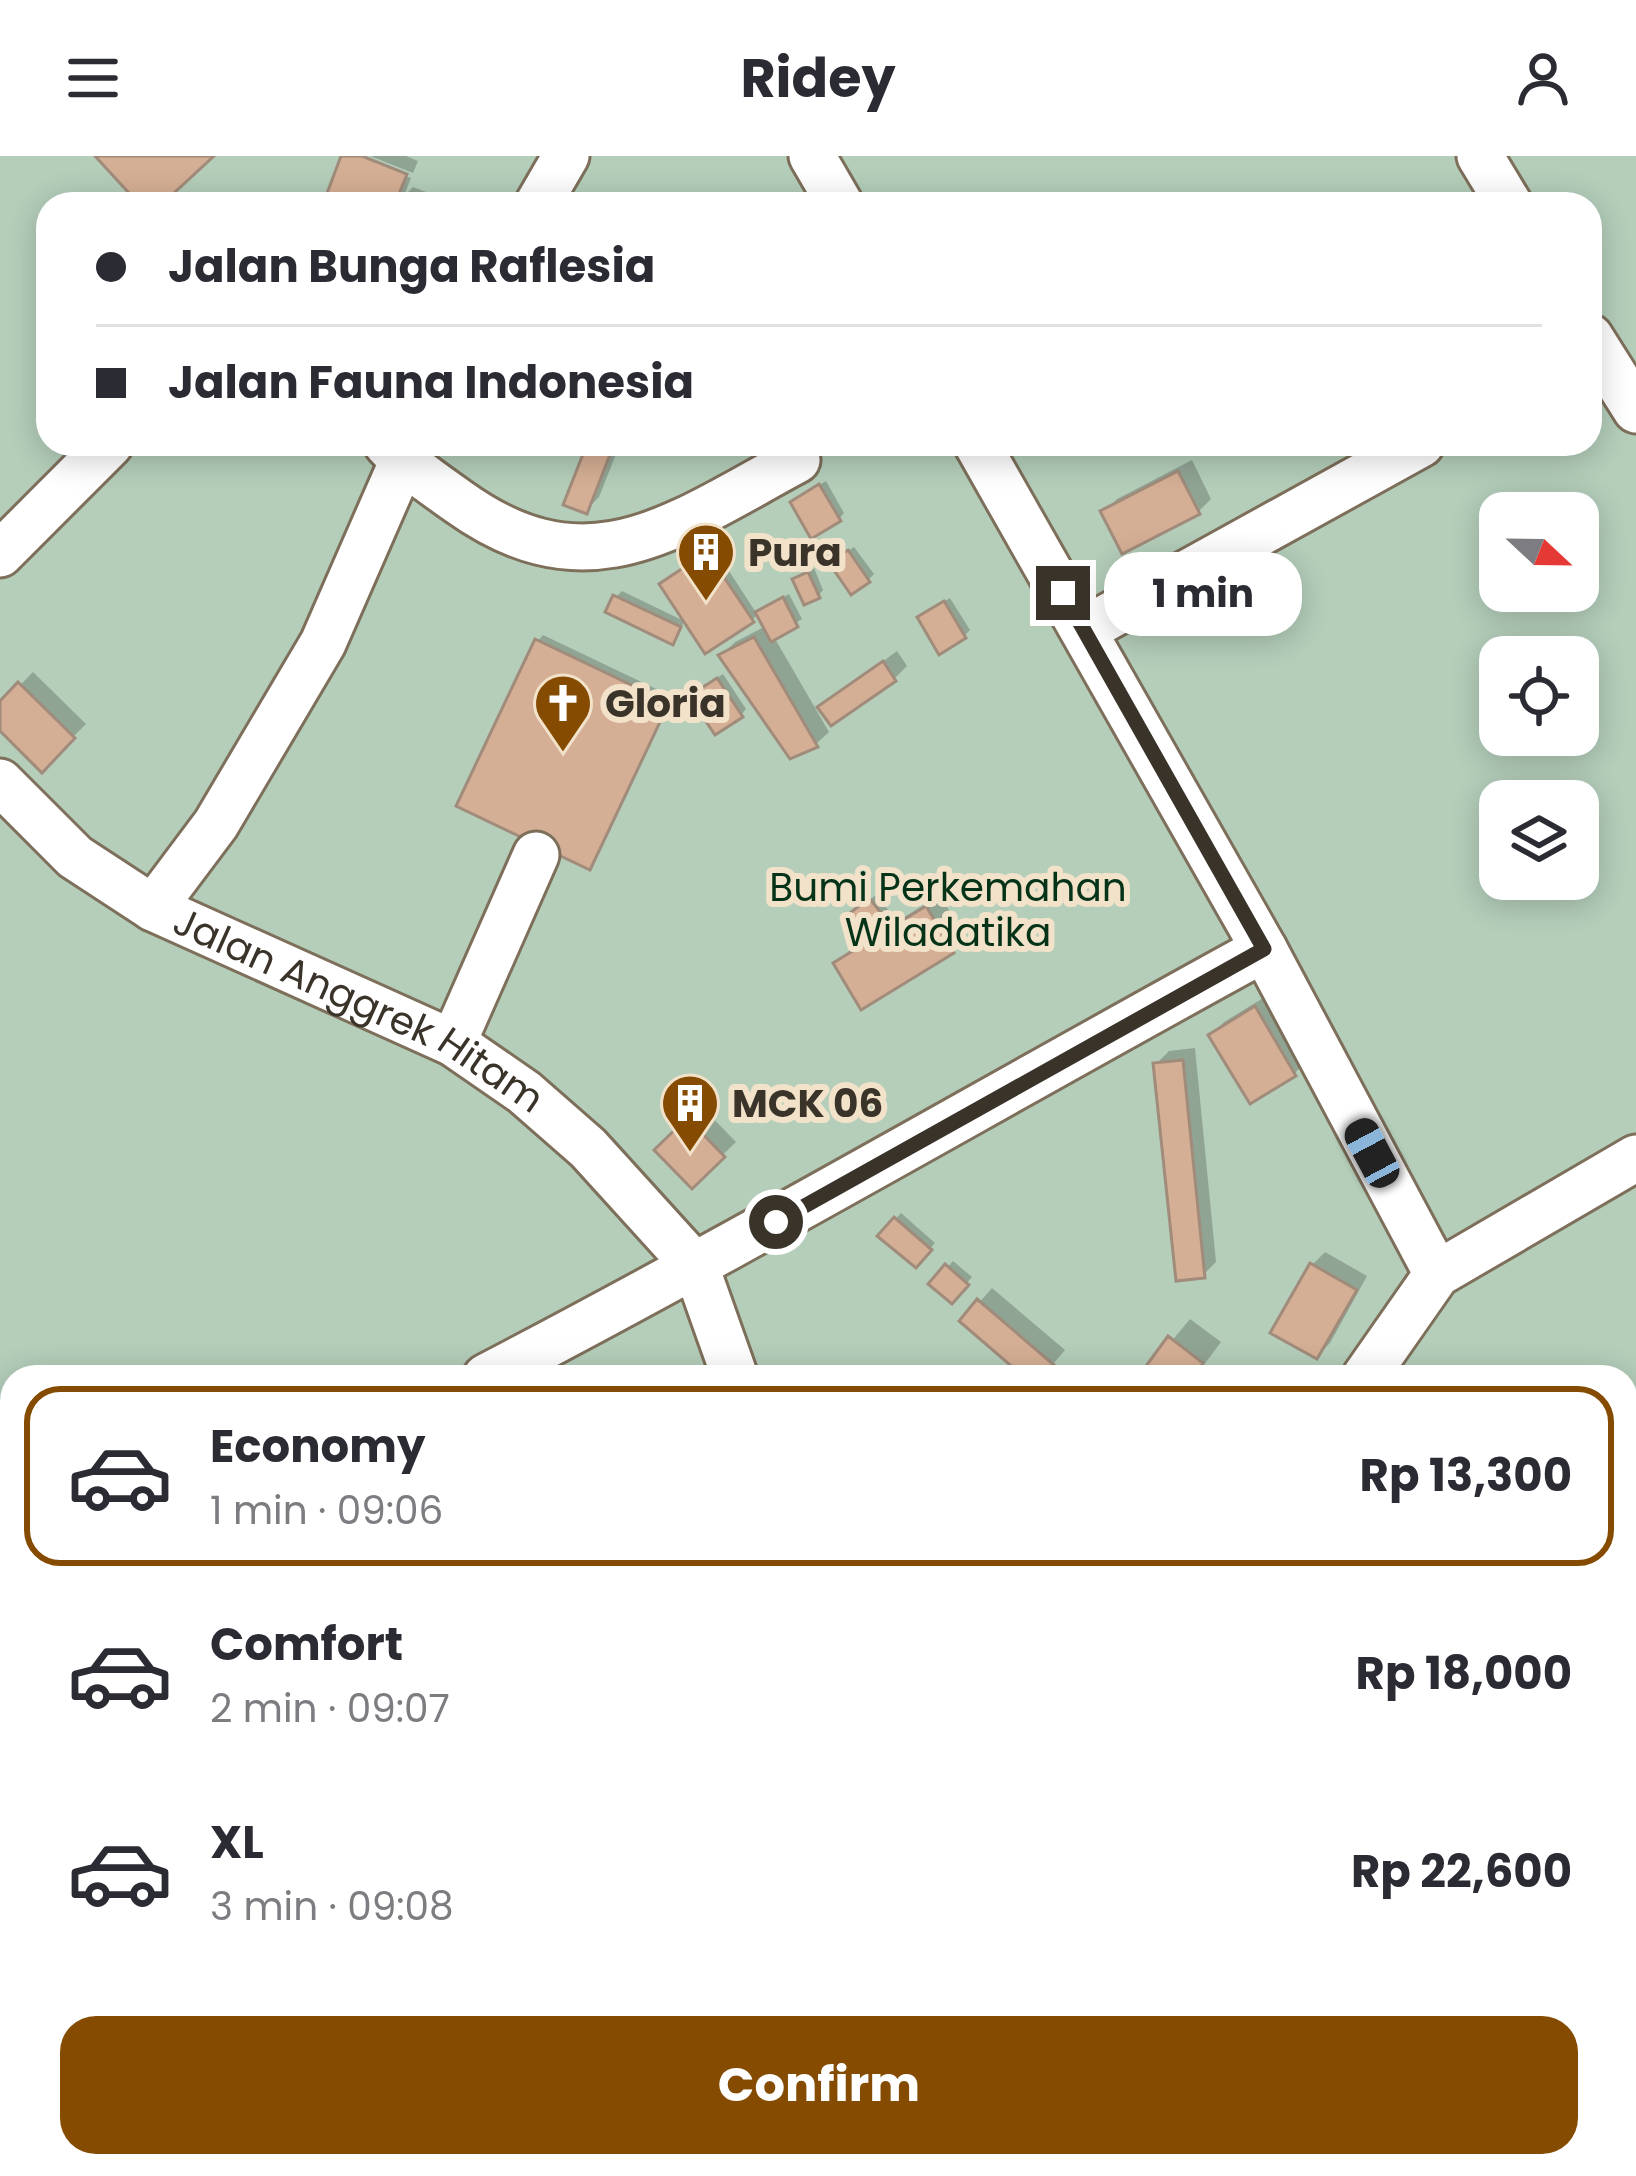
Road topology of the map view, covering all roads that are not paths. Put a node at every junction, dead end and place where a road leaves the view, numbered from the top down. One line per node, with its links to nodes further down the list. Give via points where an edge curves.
1 (566, 156): 4 (street)
2 (812, 156): 5 (street)
3 (1480, 156): 6 (street)
4 (545, 192)
5 (833, 192)
6 (1502, 192)
7 (1602, 360): 8 (street)
8 (1636, 410)
9 (98, 456): 15 (street)
10 (397, 456): 19 (street, via 323,644 215,824)
11 (408, 456): 14 (street, via 493,526 584,550 634,543)
12 (984, 456): 16 (street)
13 (1399, 456): 16 (street)
14 (797, 460)
15 (3, 551)
16 (1084, 630): 20 (street)
17 (0, 782): 19 (street, Jalan Anggrek Hitam, via 75,857)
18 (536, 855): 21 (street)
19 (153, 908): 21 (street, Jalan Anggrek Hitam)
20 (1264, 949): 23 (street); 24 (street)
21 (453, 1042): 23 (street, Jalan Anggrek Hitam, via 588,1148)
22 (1636, 1158): 24 (street)
23 (696, 1268): 25 (street); 26 (street)
24 (1437, 1274): 27 (street)
25 (509, 1365)
26 (731, 1365)
27 (1373, 1365)

